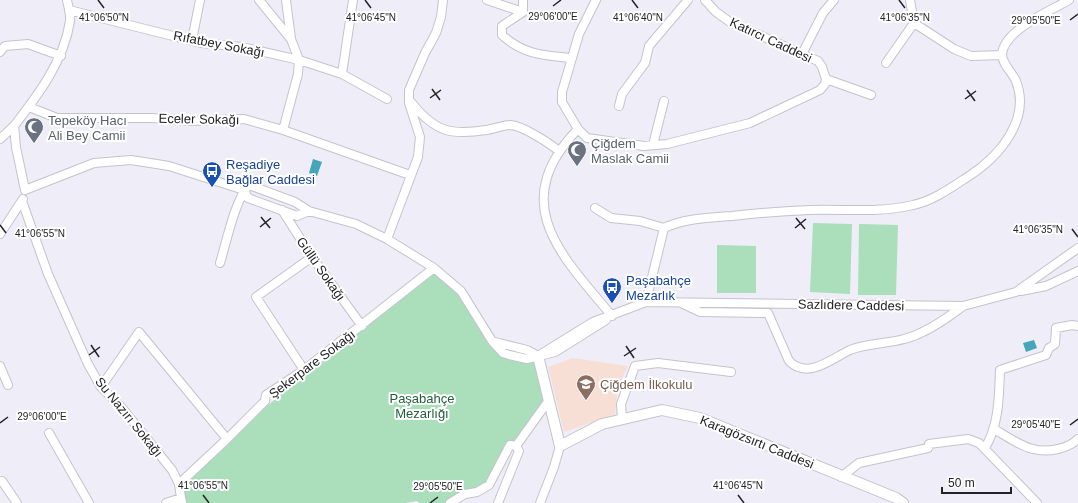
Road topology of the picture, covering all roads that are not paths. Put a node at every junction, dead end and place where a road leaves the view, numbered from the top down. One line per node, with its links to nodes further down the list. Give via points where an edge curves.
1 (67, 0): 15 (street)
2 (200, 0): 19 (street)
3 (259, 0): 18 (street)
4 (286, 0): 18 (street)
5 (353, 0): 27 (street)
6 (443, 0): 31 (street, via 436,33 409,90)
7 (487, 0): 16 (street)
8 (523, 0): 16 (street)
9 (596, 0): 24 (street, via 579,34)
10 (688, 0): 33 (street, via 649,46 645,63 622,94)
11 (705, 0): 21 (street, Katırcı Caddesi, via 730,22)
12 (834, 0): 21 (street, via 823,13)
13 (910, 0): 17 (street)
14 (1069, 0): 22 (street, via 1019,28 1005,46)
15 (69, 10): 19 (street, Rıfatbey Sokağı); 23 (street, via 71,20)
16 (523, 12): 24 (street, via 502,26 502,35 519,48 533,54)
17 (914, 23): 22 (street, via 954,49 970,56); 26 (street)
18 (291, 39): 25 (street)
19 (192, 40): 25 (street, Rıfatbey Sokağı, via 242,47)
20 (0, 52): 23 (street, via 5,46 28,44)
21 (802, 54): 28 (street, Katırcı Caddesi, via 818,62)
22 (1002, 55): 49 (street, via 1015,80 1020,98 1015,126 1003,146 988,163 925,202 879,210 810,210 685,220)
23 (61, 56): 34 (street)
24 (571, 58): 36 (street, via 562,92 562,102)
25 (299, 60): 27 (street, Rıfatbey Sokağı); 38 (street, via 298,74)
26 (886, 63)
27 (342, 74): 30 (street, Rıfatbey Sokağı)
28 (826, 79): 29 (street); 40 (street, via 825,84 815,93 750,123 667,144)
29 (871, 95)
30 (387, 99)
31 (409, 100): 41 (street, via 423,117 443,129 462,134 511,125 546,140); 42 (street, via 420,137 418,157)
32 (664, 101): 40 (street)
33 (619, 106)
34 (29, 107): 35 (street); 38 (street, Eceler Sokağı, via 57,118 152,118 191,121 244,119)
35 (14, 126): 37 (street); 39 (street); 43 (street)
36 (578, 129): 40 (street, via 587,138); 41 (street)
37 (0, 130)
38 (283, 130): 42 (street, Eceler Sokağı)
39 (0, 139)
40 (653, 145)
41 (559, 151): 61 (street, via 544,184 542,204 548,227 556,244 576,272)
42 (410, 175): 51 (street)
43 (25, 190): 44 (street, via 94,162 132,160 169,166); 45 (street)
44 (244, 190): 47 (street, via 248,198); 48 (street, via 248,186 295,202); 54 (street)
45 (22, 201): 50 (street); 69 (street, Su Nazırı Sokağı, via 48,274 88,364)
46 (595, 208): 49 (street, via 611,218 640,221)
47 (282, 210): 48 (street, via 297,216); 53 (street, Güllü Sokağı)
48 (309, 211): 51 (street, via 356,224)
49 (664, 228): 58 (street)
50 (0, 234)
51 (387, 239): 55 (street)
52 (1078, 248): 57 (street, Sazlıdere Caddesi)
53 (312, 257): 62 (street, Güllü Sokağı); 66 (street, via 256,297)
54 (220, 263)
55 (434, 268): 62 (street, Şekerpare Sokağı); 64 (street, via 461,291 492,341 503,353 526,359)
56 (1078, 271): 57 (street, via 1046,286)
57 (1016, 292): 60 (street, Sazlıdere Caddesi)
58 (646, 302): 59 (street, Sazlıdere Caddesi); 61 (street, Sazlıdere Caddesi)
59 (678, 302): 60 (street, Sazlıdere Caddesi); 60 (street, via 700,312 768,314 789,361 805,369 824,365 851,350 906,339 942,322)
60 (963, 306)
61 (612, 316): 64 (street, Sazlıdere Caddesi, via 593,322)
62 (362, 326): 66 (street, Şekerpare Sokağı)
63 (1078, 326): 72 (street, via 1056,328 1055,344 1049,348 1046,355 1000,370)
64 (538, 356): 70 (street)
65 (0, 366): 68 (street)
66 (304, 370): 75 (street, Şekerpare Sokağı, via 266,395 265,401)
67 (732, 372): 71 (street, via 658,363 635,366 622,404)
68 (8, 385)
69 (101, 387): 75 (street, via 139,332); 81 (street, Su Nazırı Sokağı, via 122,408 166,463)
70 (549, 400): 76 (street); 77 (street)
71 (622, 419): 77 (street, Karagözsırtı Caddesi, via 602,424); 79 (street, Karagözsırtı Caddesi, via 662,410 700,418)
72 (994, 429): 74 (street, via 1034,450 1054,450 1072,444); 78 (street)
73 (49, 433): 84 (street)
74 (1078, 439)
75 (227, 440): 81 (street, Şekerpare Sokağı)
76 (516, 446): 86 (street, via 510,445 489,485); 87 (street, via 519,451)
77 (560, 446): 88 (street)
78 (985, 448): 79 (street, via 968,439 929,444 928,448 859,463); 90 (street)
79 (841, 477): 89 (street, Karagözsırtı Caddesi)
80 (2, 480): 83 (street)
81 (178, 484): 82 (street, Su Nazırı Sokağı)
82 (181, 501): 85 (street)
83 (17, 503)
84 (89, 503)
85 (166, 503)
86 (450, 503)
87 (498, 503)
88 (540, 503)
89 (903, 503)
90 (1037, 503)

